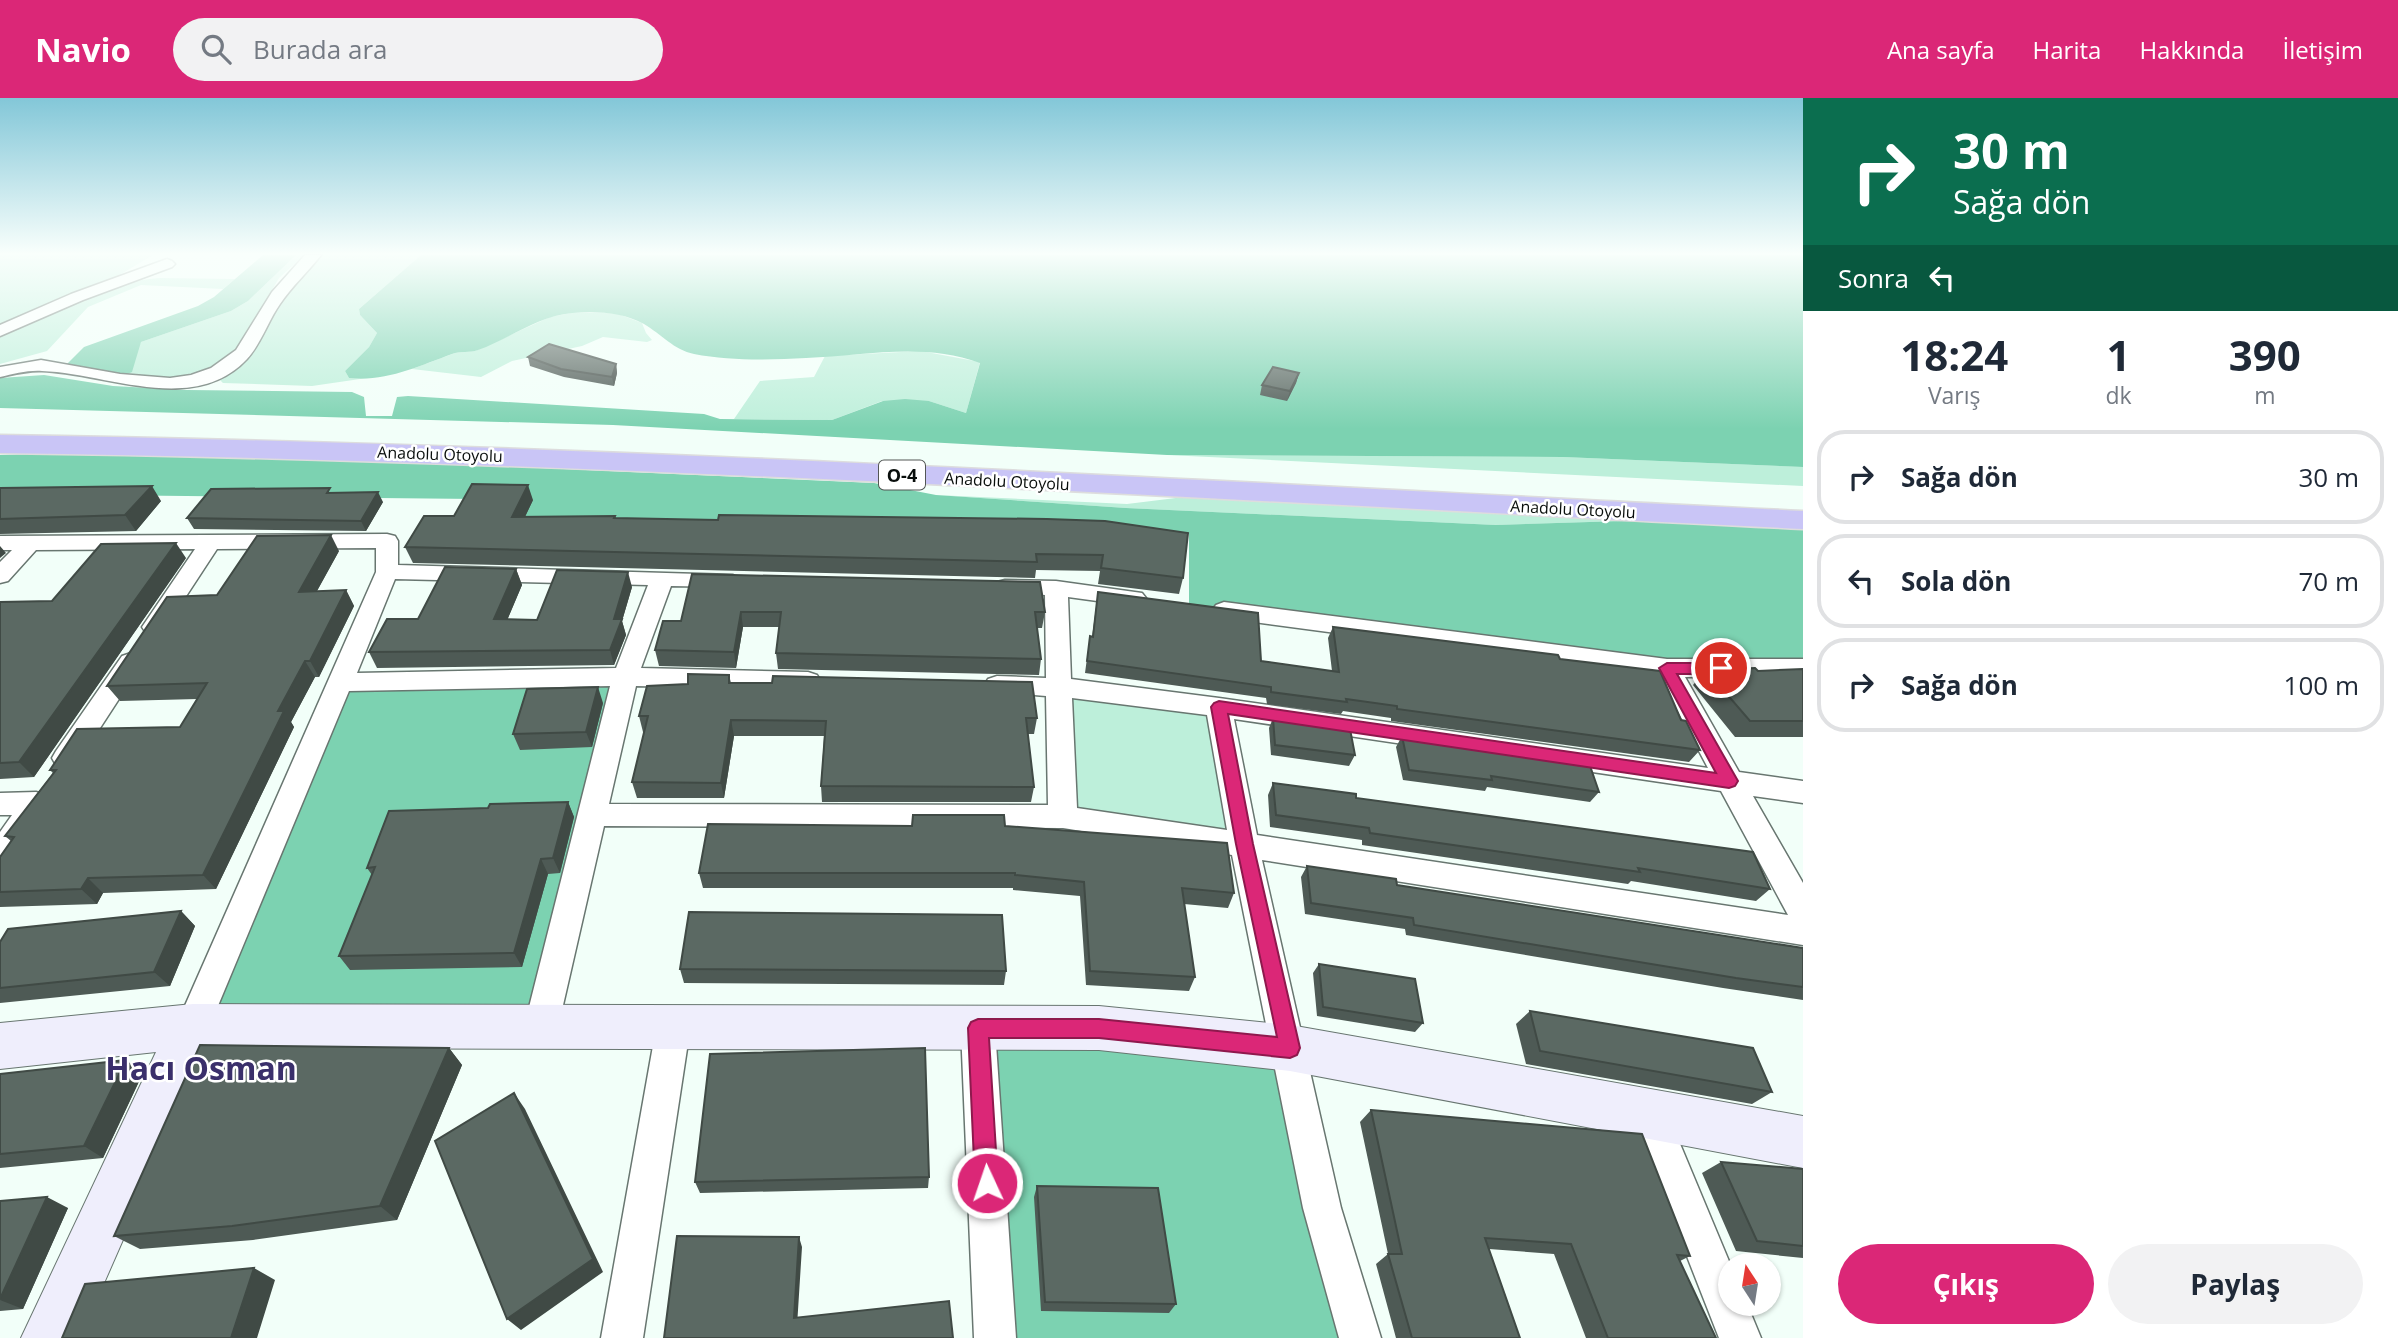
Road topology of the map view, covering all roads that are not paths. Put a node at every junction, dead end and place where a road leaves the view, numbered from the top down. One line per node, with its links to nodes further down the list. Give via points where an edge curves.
1 (41, 313): 3 (street)
2 (266, 313): 4 (street, via 243,353 229,364 187,381 159,383 49,366)
3 (0, 331)
4 (0, 372)
5 (0, 424): 7 (highway, Anadolu Otoyolu / O-4, via 414,431)
6 (0, 444): 8 (highway, Anadolu Otoyolu / O-4, via 616,461)
7 (1803, 498)
8 (1803, 520)
9 (211, 541): 11 (street); 12 (street, via 387,541); 30 (street)
10 (0, 543): 11 (street)
11 (29, 544): 13 (street)
12 (387, 572): 14 (street); 23 (street)
13 (0, 576)
14 (662, 579): 15 (street); 22 (street)
15 (744, 580)
16 (988, 586): 17 (street)
17 (1056, 588): 18 (street); 26 (street)
18 (1162, 602)
19 (1203, 607): 20 (street)
20 (1667, 668): 21 (street); 28 (street)
21 (1803, 668)
22 (625, 677): 23 (street); 24 (street); 32 (street)
23 (341, 681): 38 (street)
24 (829, 681)
25 (979, 685): 26 (street)
26 (1060, 687): 27 (street); 33 (street)
27 (1219, 707): 28 (street); 34 (street)
28 (1729, 781): 29 (street); 36 (street)
29 (1803, 792)
30 (36, 803): 31 (street); 35 (street)
31 (0, 804)
32 (592, 814): 33 (street); 39 (street)
33 (1063, 817): 34 (street)
34 (1244, 844): 37 (street); 43 (street)
35 (0, 855)
36 (1803, 912)
37 (1803, 931)
38 (193, 1026): 39 (main road); 42 (main road); 46 (main road)
39 (541, 1027): 41 (main road)
40 (978, 1028): 41 (main road); 43 (main road, via 1099,1028); 48 (street)
41 (673, 1029): 47 (street)
42 (0, 1045)
43 (1290, 1048): 44 (main road); 49 (street, via 1322,1208)
44 (1650, 1116): 45 (main road); 50 (street)
45 (1803, 1142)
46 (50, 1338)
47 (622, 1338)
48 (995, 1338)
49 (1360, 1338)
50 (1740, 1338)

